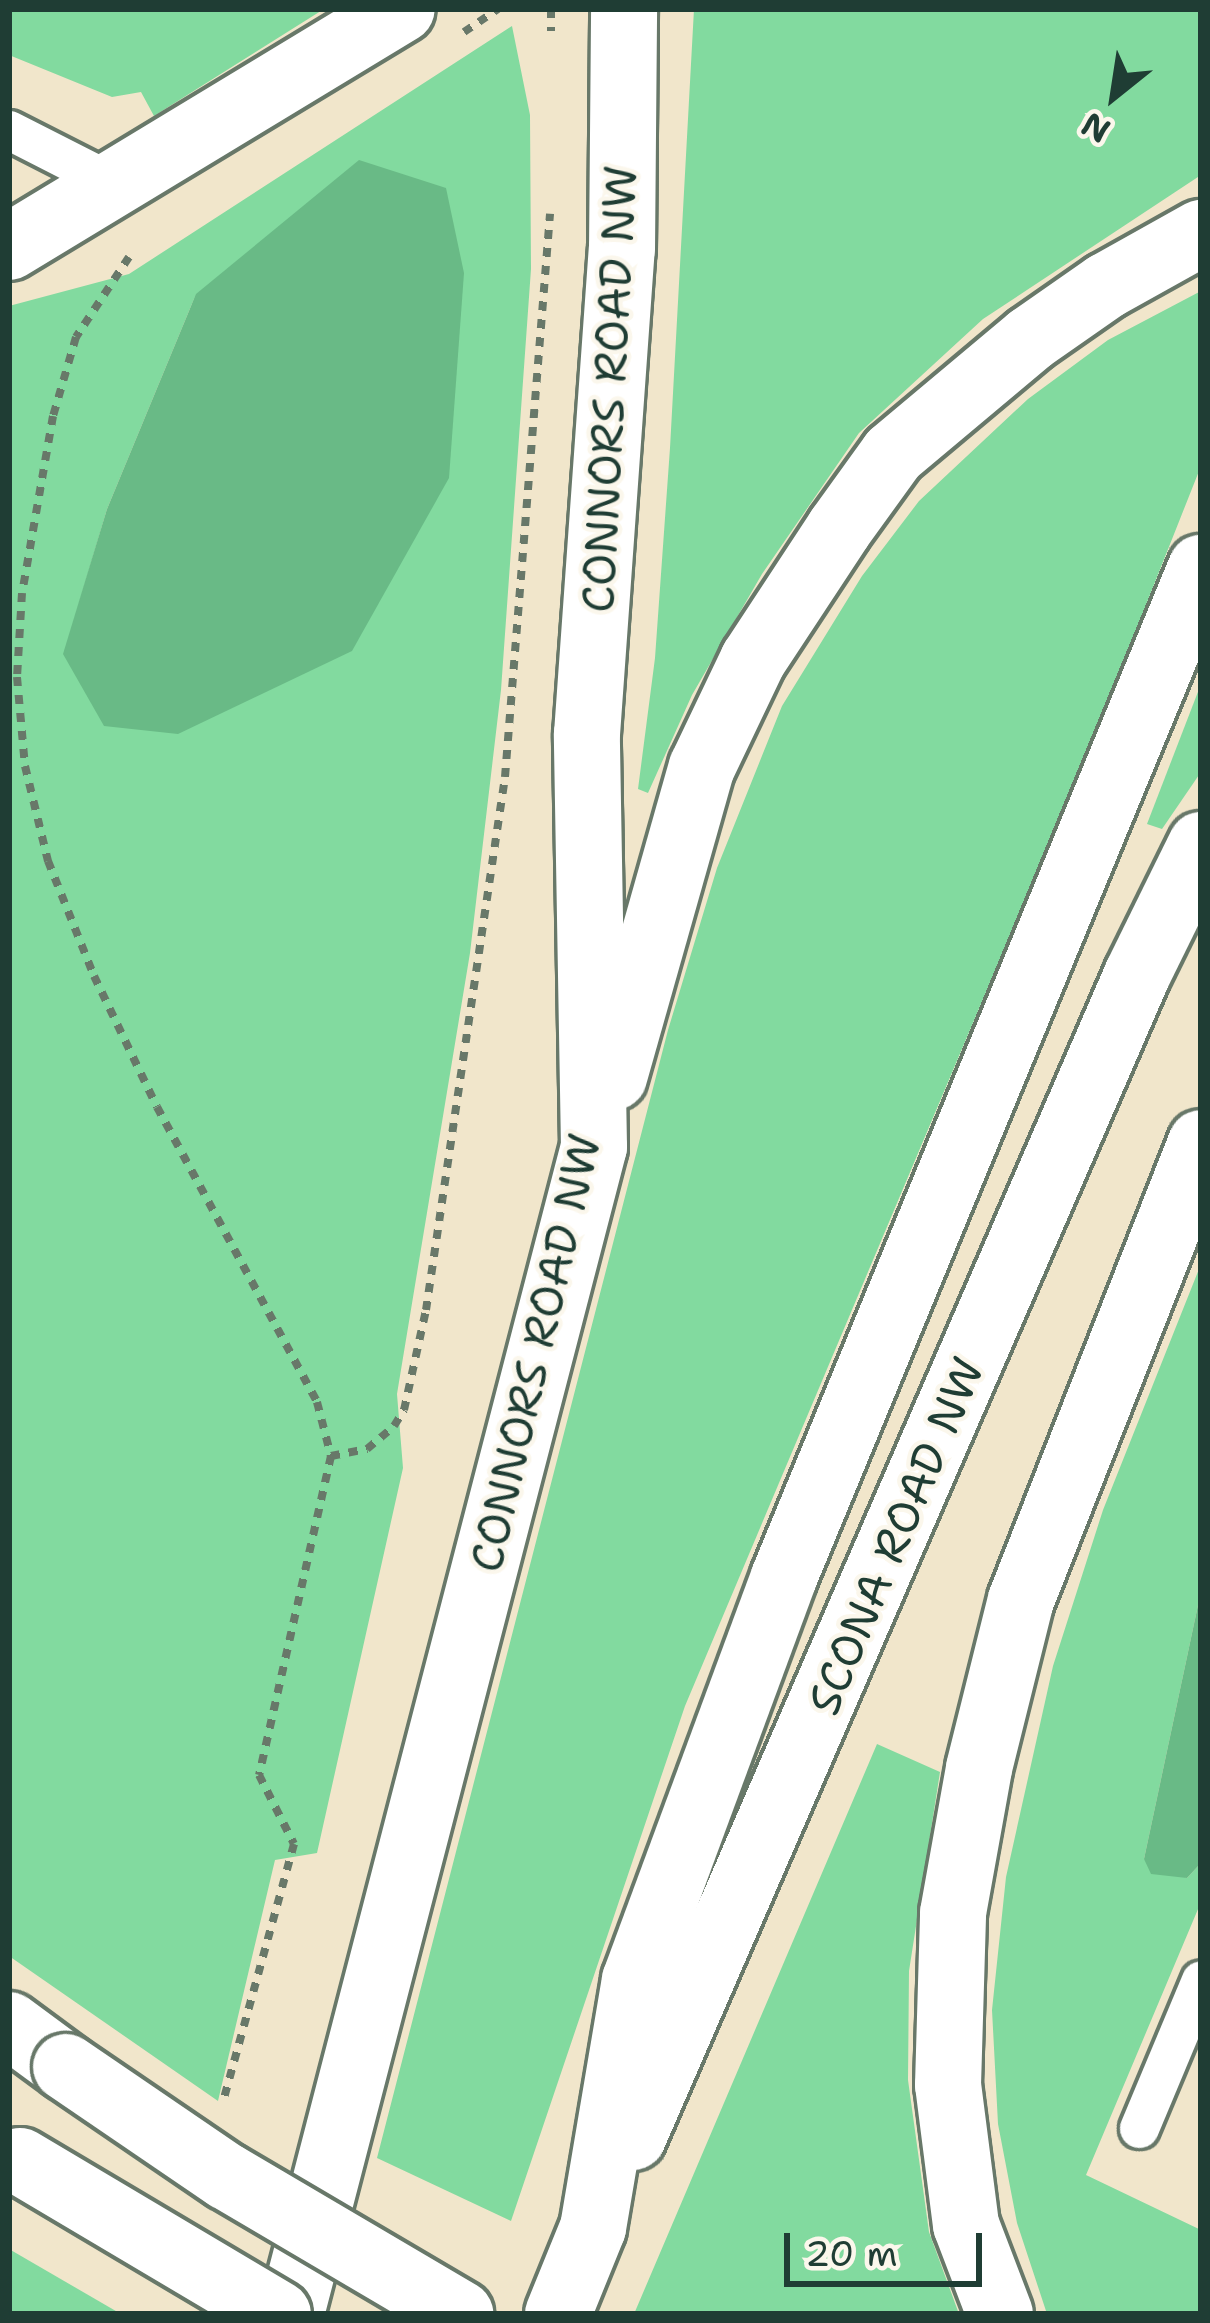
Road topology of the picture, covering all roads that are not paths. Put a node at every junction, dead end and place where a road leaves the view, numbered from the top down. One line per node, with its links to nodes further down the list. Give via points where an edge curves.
1 (425, 25): 4 (main road)
2 (625, 32): 10 (main road, CONNORS ROAD NW, via 620,271 587,734)
3 (9, 130): 4 (lane)
4 (113, 183): 6 (main road)
5 (1201, 233): 10 (main road, via 1030,339 893,454 753,660 701,767)
6 (9, 247)
7 (1201, 568): 15 (main road, via 784,1577 635,1981)
8 (1201, 844): 15 (main road, SCONA ROAD NW)
9 (1201, 1143): 20 (main road, via 1021,1600 953,1913 948,2085 966,2225)
10 (594, 1147): 17 (main road, CONNORS ROAD NW)
11 (1201, 1980): 13 (lane)
12 (9, 2025): 18 (main road, bridge, via 226,2176)
13 (1138, 2128)
14 (14, 2157): 16 (main road, bridge)
15 (593, 2228): 19 (main road)
16 (278, 2314)
17 (291, 2314)
18 (460, 2314)
19 (558, 2314)
20 (1000, 2314)

